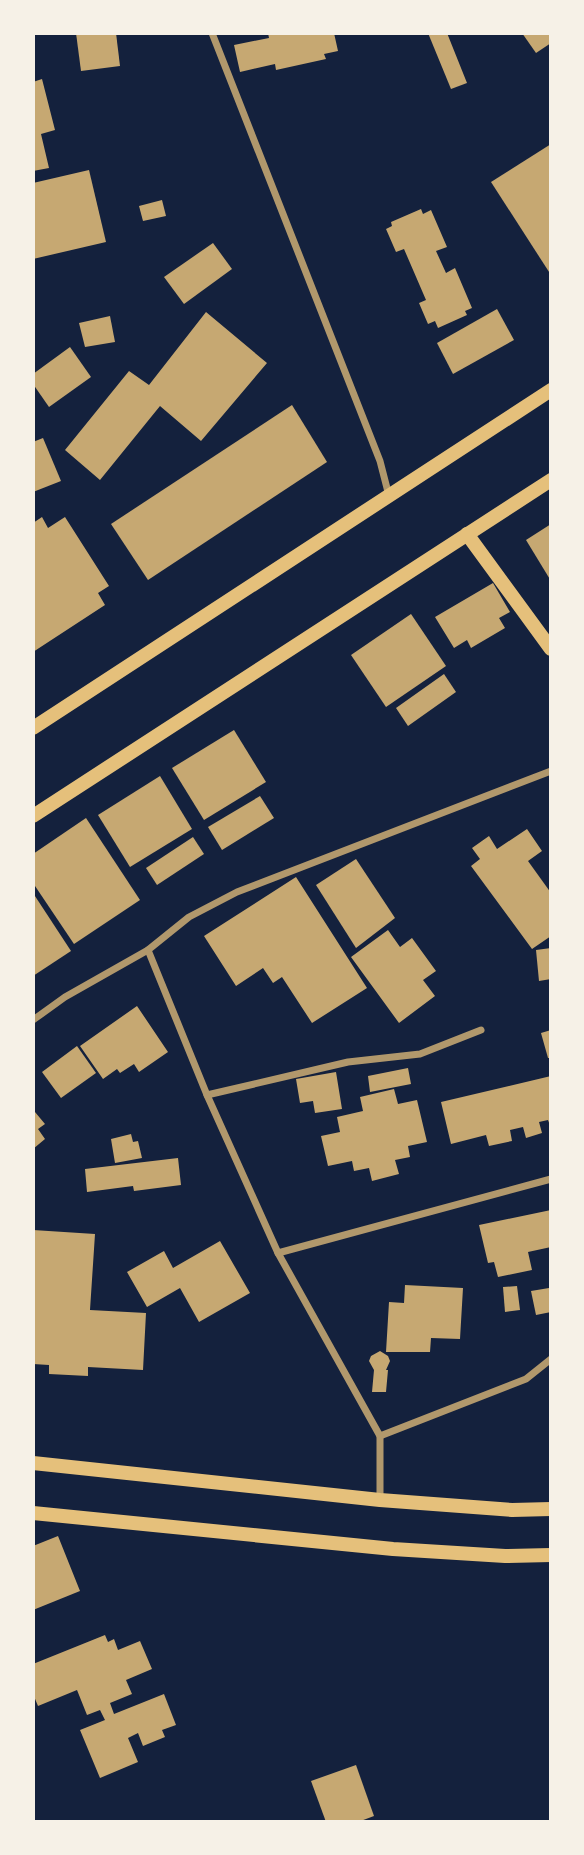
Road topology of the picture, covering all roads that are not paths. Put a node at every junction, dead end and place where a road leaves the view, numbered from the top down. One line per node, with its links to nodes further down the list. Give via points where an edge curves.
1 (212, 33): 4 (street, via 380,461)
2 (551, 390): 4 (main road)
3 (551, 480): 5 (main road)
4 (389, 496): 7 (main road)
5 (467, 534): 6 (main road); 9 (main road)
6 (551, 649)
7 (33, 728)
8 (551, 771): 10 (street, via 237,892 189,917)
9 (33, 816)
10 (148, 950): 11 (street); 13 (street)
11 (33, 1020)
12 (481, 1030): 13 (street, via 420,1054 348,1062)
13 (207, 1095): 15 (street)
14 (551, 1178): 15 (street)
15 (278, 1253): 17 (street)
16 (551, 1360): 17 (street, via 526,1379)
17 (380, 1436): 19 (street)
18 (33, 1463): 19 (main road)
19 (380, 1500): 20 (main road)
20 (551, 1509)
21 (33, 1513): 22 (main road, via 393,1549)
22 (551, 1555)

